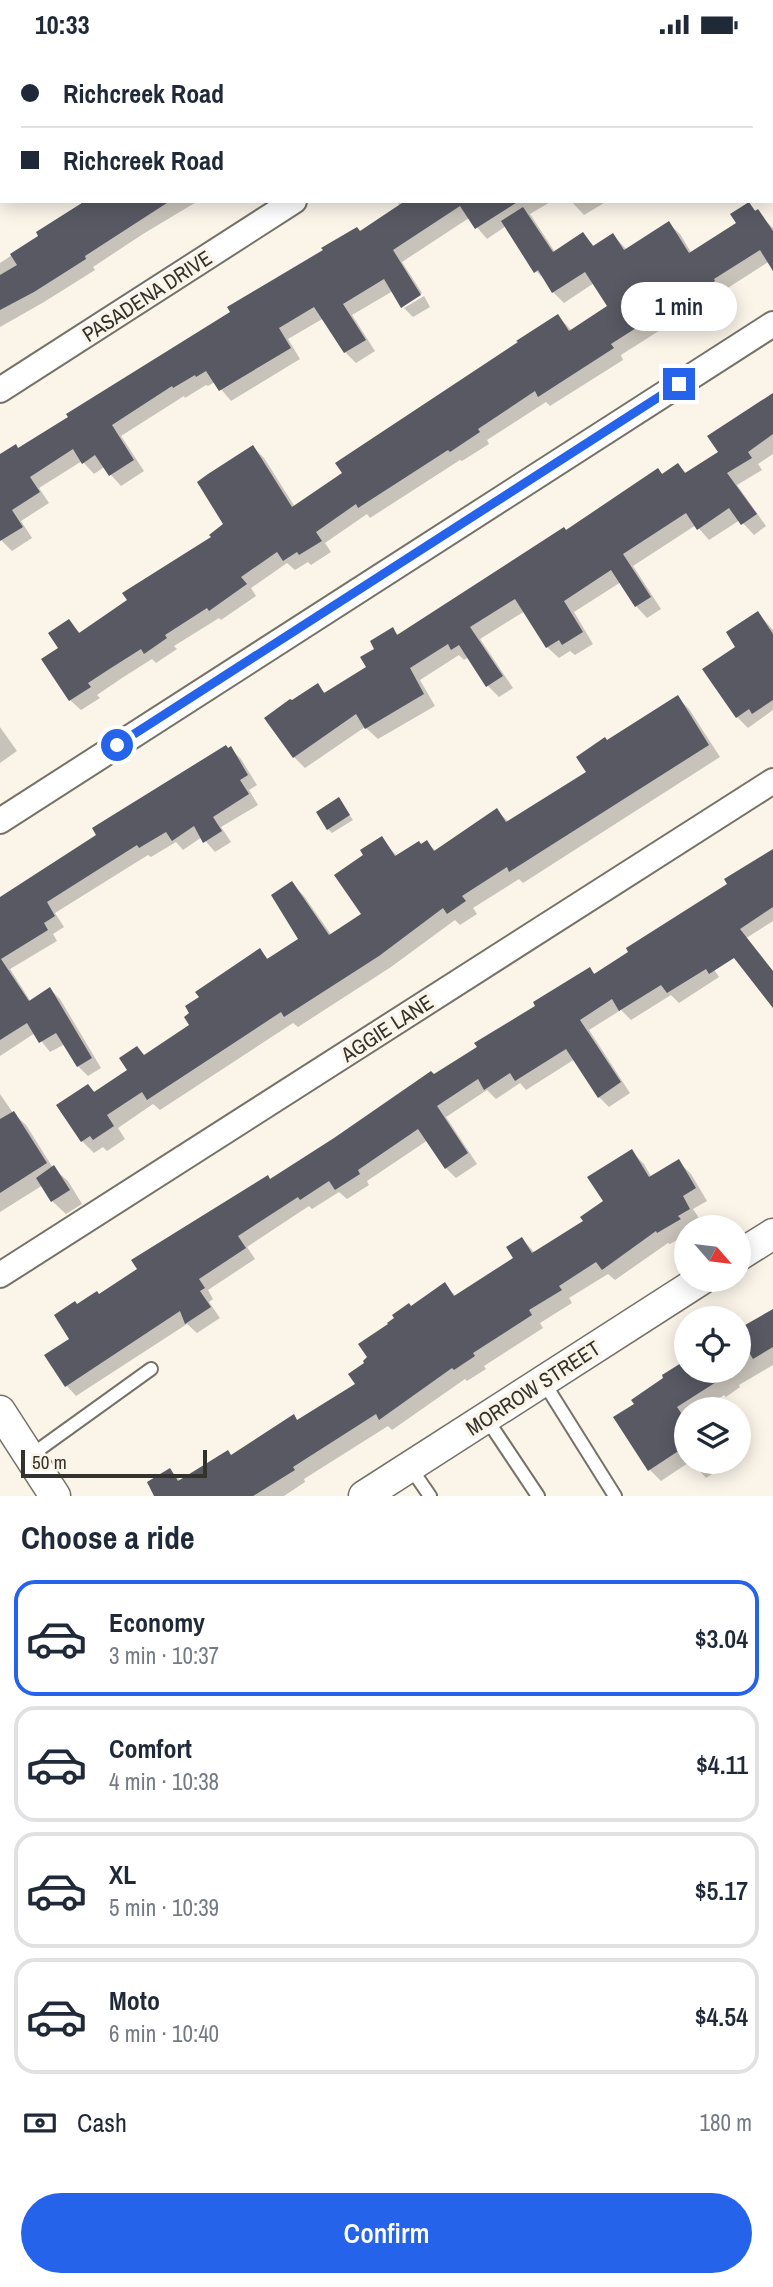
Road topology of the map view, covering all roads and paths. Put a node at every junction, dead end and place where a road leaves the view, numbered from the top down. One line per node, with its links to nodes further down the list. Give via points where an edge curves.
1 (291, 203): 3 (street, PASADENA DRIVE)
2 (773, 324): 5 (street)
3 (0, 390)
4 (773, 782): 8 (street, AGGIE LANE)
5 (0, 821)
6 (773, 1234): 7 (street)
7 (751, 1248)
8 (0, 1275)
9 (682, 1292): 11 (street, MORROW STREET)
10 (151, 1369): 14 (lane)
11 (543, 1381): 13 (street, MORROW STREET); 20 (lane)
12 (0, 1411): 14 (street)
13 (486, 1418): 15 (street, MORROW STREET); 19 (lane)
14 (29, 1456): 16 (street)
15 (410, 1467): 17 (street, MORROW STREET); 18 (lane)
16 (55, 1496)
17 (364, 1496)
18 (430, 1496)
19 (538, 1496)
20 (615, 1496)

